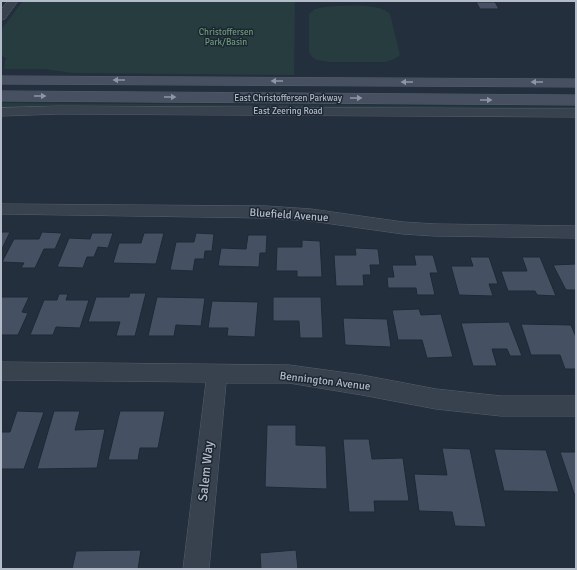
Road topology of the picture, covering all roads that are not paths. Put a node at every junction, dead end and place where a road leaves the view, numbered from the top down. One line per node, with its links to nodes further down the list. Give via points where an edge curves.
1 (14, 1): 2 (street)
2 (1, 17)
3 (1, 80): 4 (street, East Christoffersen Parkway, one-way to 3)
4 (576, 81)
5 (1, 96): 6 (street, East Christoffersen Parkway, one-way to 6)
6 (576, 100)
7 (1, 112): 8 (street, East Zeering Road, via 67,110)
8 (576, 113)
9 (1, 209): 10 (street, Bluefield Avenue, via 252,212 311,215 435,230)
10 (576, 232)
11 (1, 371): 12 (street, Bennington Avenue)
12 (217, 374): 13 (street, Bennington Avenue, via 289,374 436,399 502,406); 14 (street, Salem Way)
13 (576, 406)
14 (196, 569)

